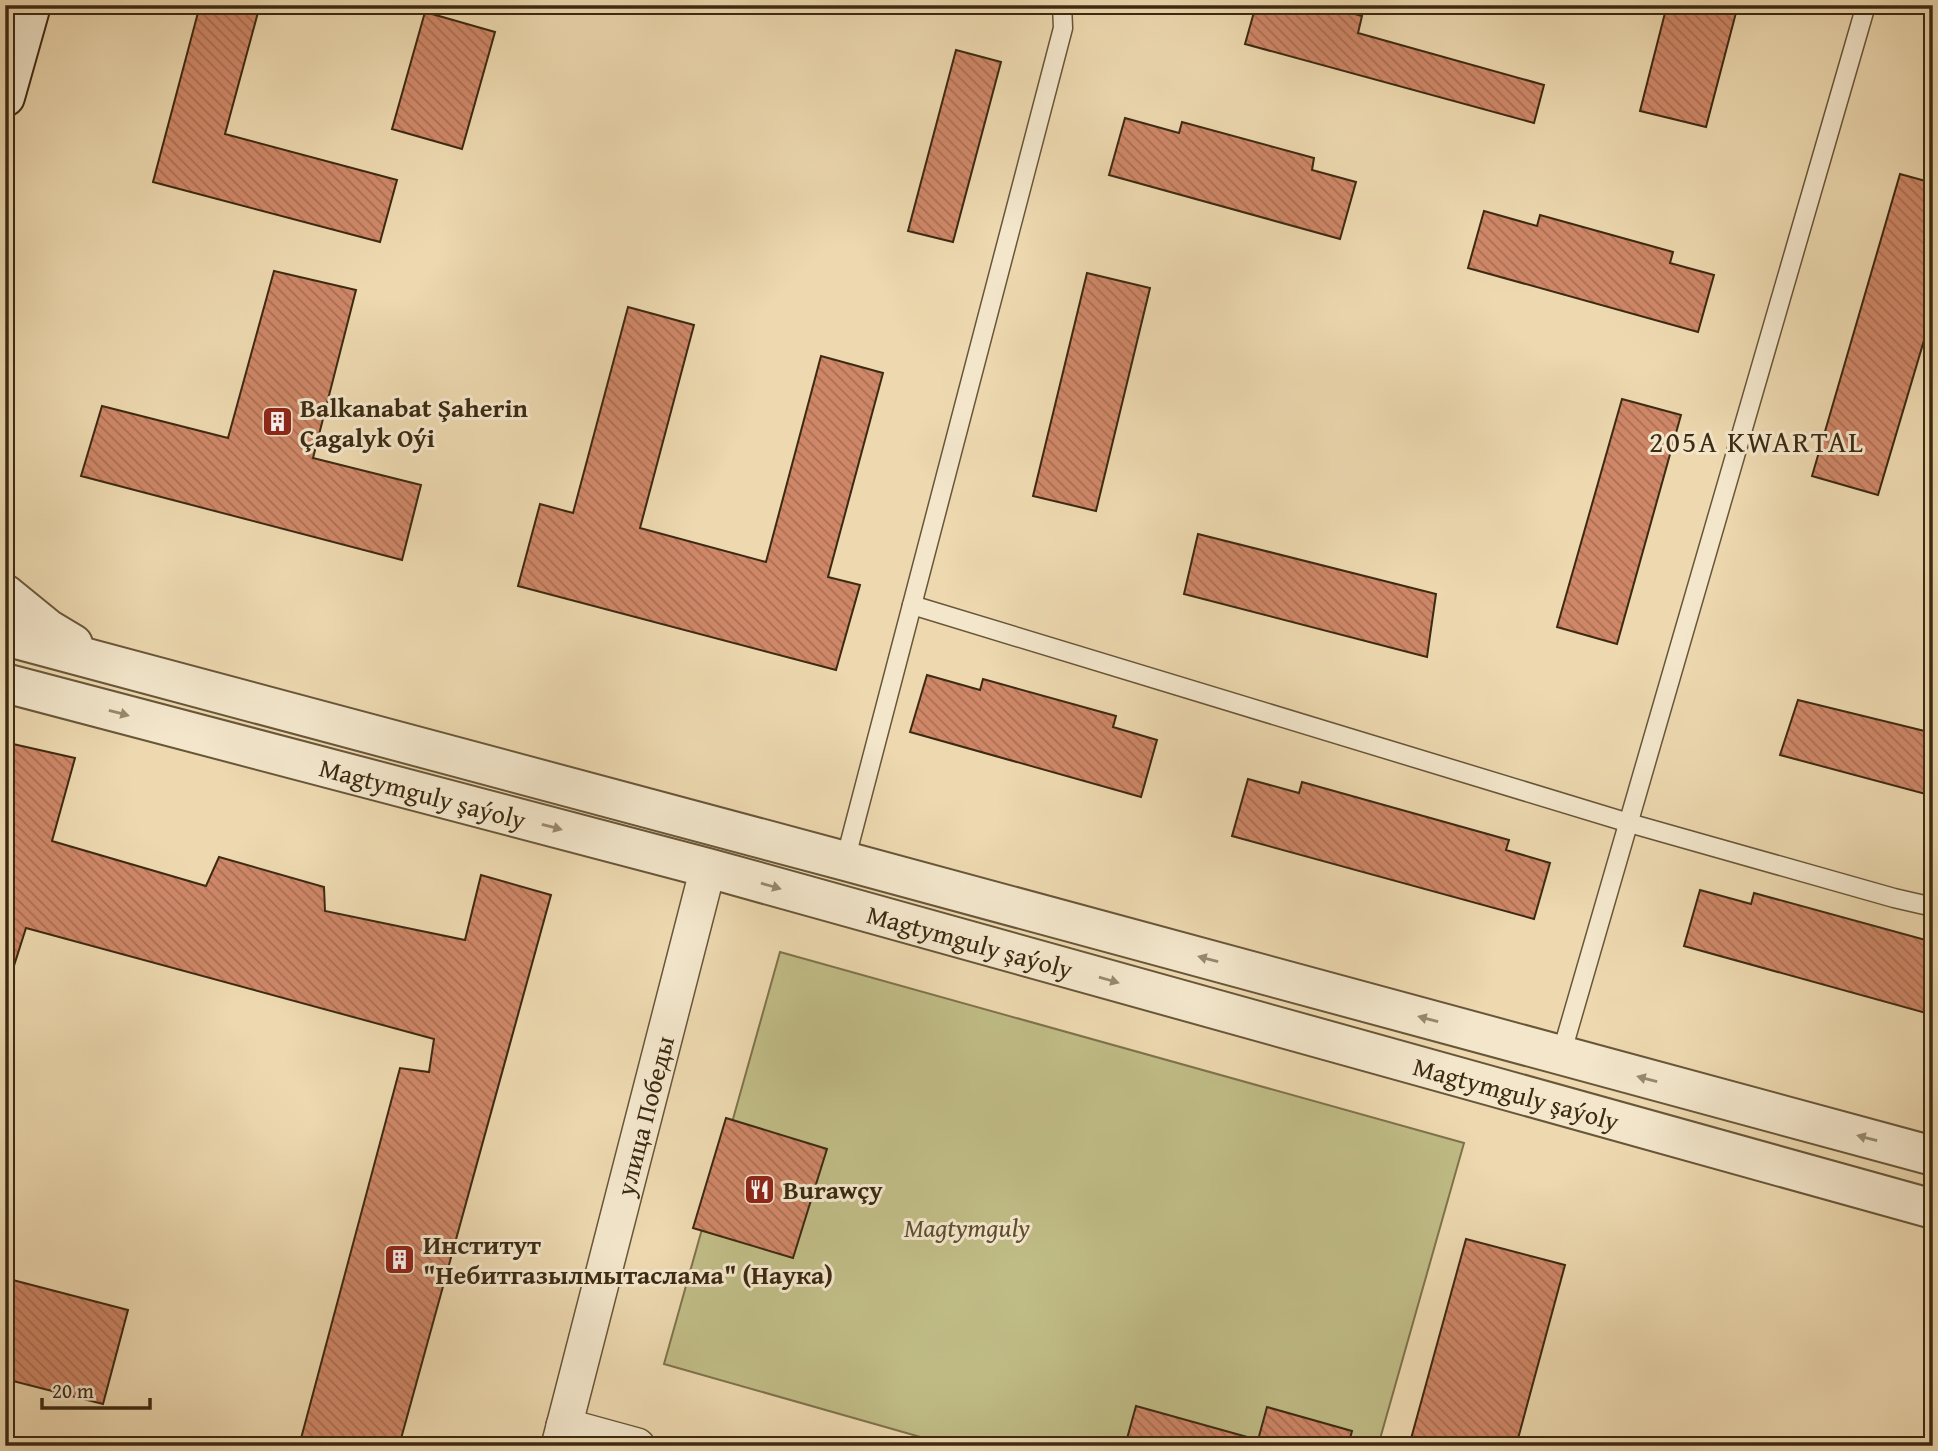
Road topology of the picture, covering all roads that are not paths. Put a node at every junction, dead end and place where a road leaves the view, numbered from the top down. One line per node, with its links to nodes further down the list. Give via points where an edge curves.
1 (30, 5): 4 (street)
2 (1062, 5): 6 (lane, via 1063,28)
3 (1866, 5): 12 (lane)
4 (5, 97)
5 (5, 594): 8 (street, via 48,629)
6 (912, 606): 12 (lane); 13 (lane)
7 (5, 636): 8 (street, Magtymguly şaýoly)
8 (101, 662): 13 (street, Magtymguly şaýoly)
9 (5, 682): 10 (street, Magtymguly şaýoly)
10 (78, 702): 11 (street); 14 (street, Magtymguly şaýoly, one-way to 14)
11 (5, 709)
12 (1629, 823): 15 (lane); 16 (lane)
13 (845, 861): 16 (street, Magtymguly şaýoly, one-way to 13)
14 (708, 868): 18 (street, Magtymguly şaýoly, one-way to 18); 19 (street, улица Победы)
15 (1933, 907)
16 (1561, 1055): 17 (street, Magtymguly şaýoly, one-way to 16)
17 (1933, 1156)
18 (1933, 1209)
19 (561, 1436): 20 (street)
20 (637, 1446)

